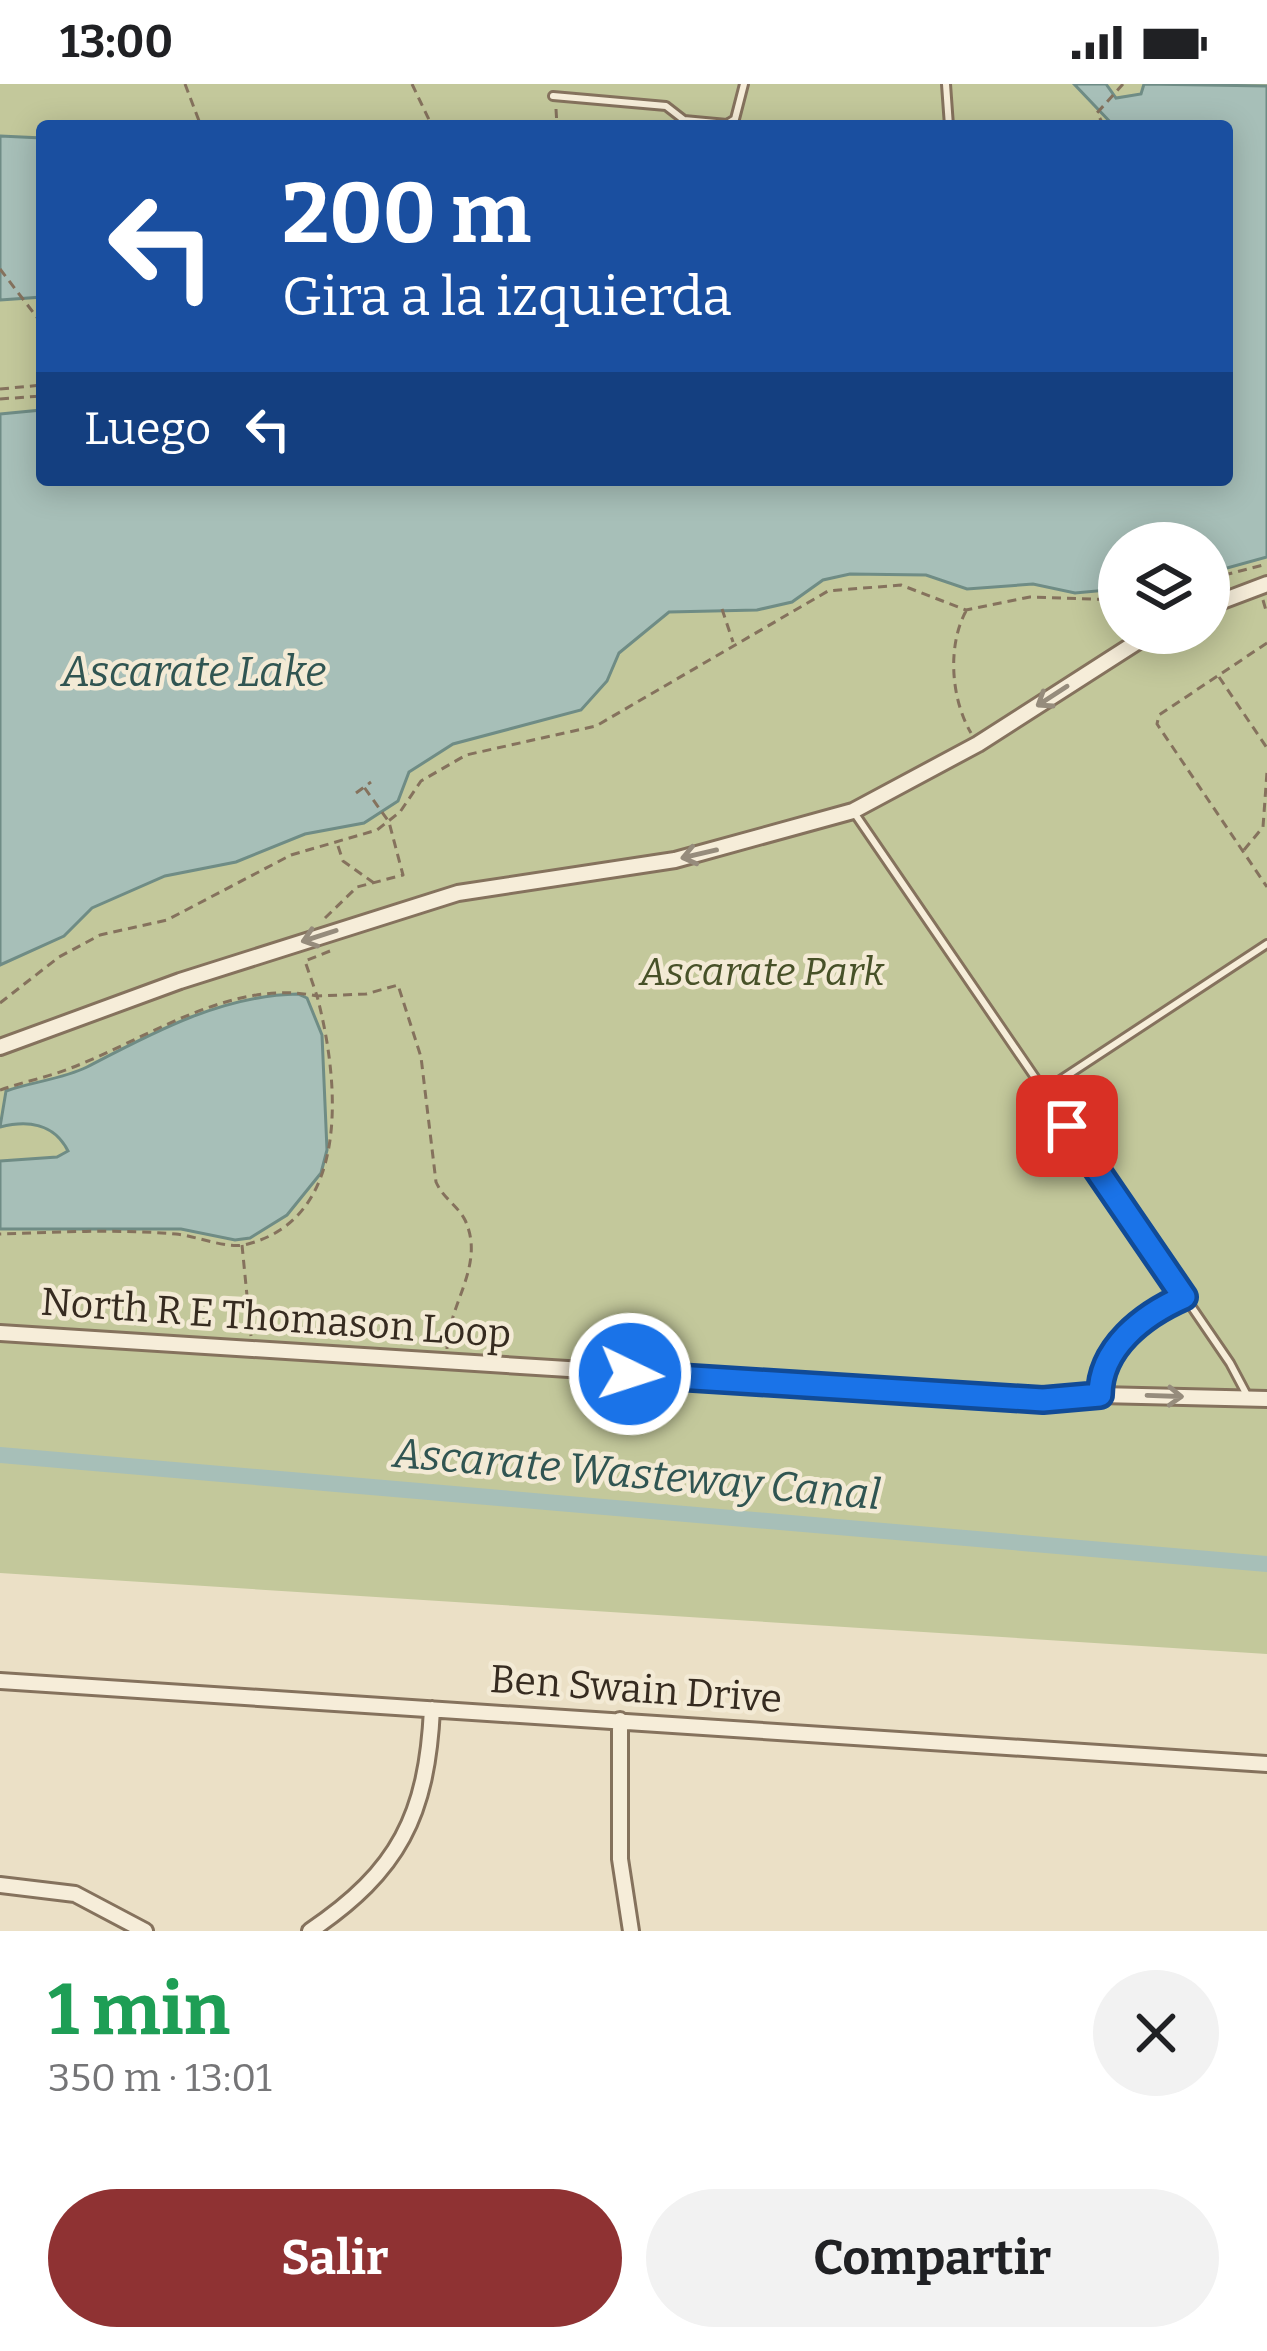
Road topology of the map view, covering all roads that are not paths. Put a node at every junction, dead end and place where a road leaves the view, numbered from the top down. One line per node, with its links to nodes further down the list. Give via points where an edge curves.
1 (744, 84): 5 (lane)
2 (946, 84): 6 (lane)
3 (553, 96): 4 (lane, via 666,106)
4 (684, 120)
5 (732, 120)
6 (949, 120)
7 (1267, 584): 8 (street)
8 (1230, 598)
9 (1117, 654): 10 (street, one-way to 10)
10 (853, 812): 12 (street, one-way to 12, via 675,860 458,892); 13 (lane)
11 (1267, 944): 13 (lane)
12 (0, 1047)
13 (1043, 1091): 14 (lane)
14 (1184, 1297): 16 (lane, via 1156,1309 1109,1354); 17 (lane)
15 (0, 1333): 16 (street, North R E Thomason Loop, via 1043,1400)
16 (1100, 1395): 17 (street, North R E Thomason Loop, one-way to 17)
17 (1249, 1400): 18 (street, North R E Thomason Loop)
18 (1267, 1400)
19 (0, 1681): 20 (street, Ben Swain Drive)
20 (433, 1709): 21 (street, Ben Swain Drive); 25 (street, via 423,1796 406,1836 377,1877)
21 (620, 1720): 22 (street, Ben Swain Drive); 26 (street, via 620,1859)
22 (1267, 1764)
23 (0, 1885): 24 (street, via 75,1894)
24 (145, 1931)
25 (310, 1931)
26 (632, 1931)

